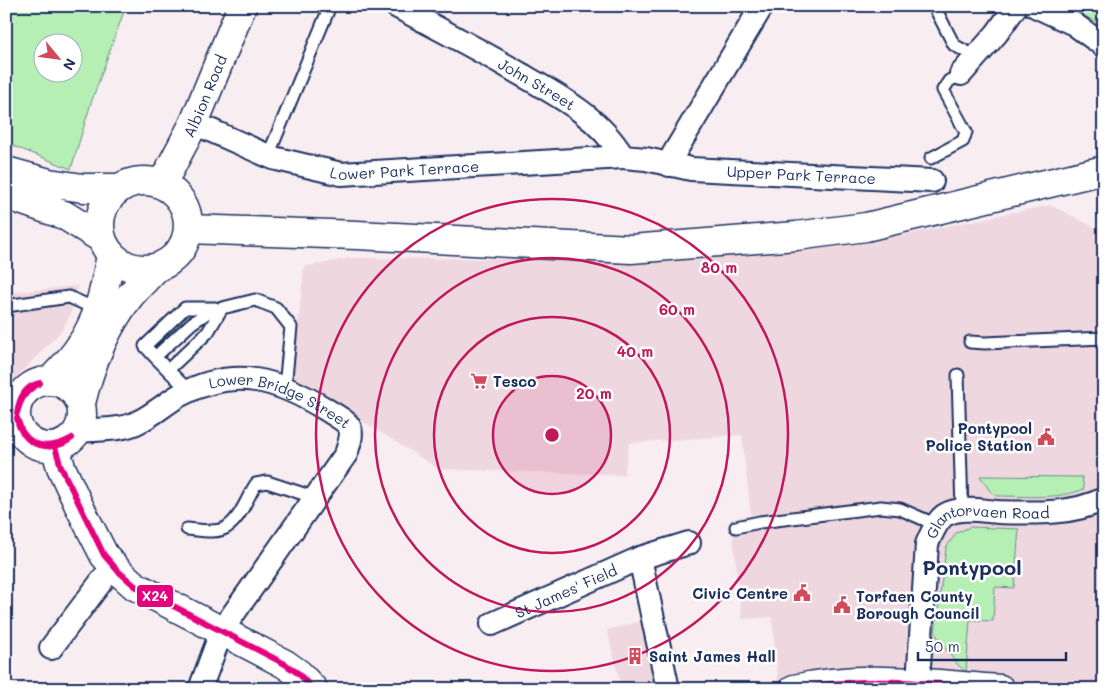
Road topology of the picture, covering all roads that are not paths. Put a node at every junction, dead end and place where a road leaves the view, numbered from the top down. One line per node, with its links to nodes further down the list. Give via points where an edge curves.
1 (242, 6): 11 (main road, Albion Road)
2 (330, 6): 12 (lane)
3 (396, 6): 13 (street, John Street, via 575,106 610,136)
4 (762, 6): 15 (street)
5 (934, 6): 9 (lane, via 954,45)
6 (1016, 6): 9 (street)
7 (1035, 6): 8 (street, via 1074,24)
8 (1104, 46)
9 (976, 57): 10 (street)
10 (961, 74): 14 (lane, via 949,81 943,90 966,132 963,141)
11 (194, 123): 12 (street, Lower Park Terrace); 19 (main road, Albion Road)
12 (268, 156): 13 (street, Lower Park Terrace, via 341,174)
13 (623, 157): 15 (street)
14 (931, 158)
15 (669, 165): 18 (street, Upper Park Terrace, via 691,169)
16 (1104, 170): 22 (main road, via 866,227 631,249)
17 (6, 171): 20 (main road, via 49,183 83,188)
18 (932, 181)
19 (162, 184): 20 (main road, via 140,181); 22 (main road, via 182,202)
20 (120, 188): 23 (main road, via 109,197 102,210 99,224)
21 (6, 195): 23 (main road, via 64,215)
22 (188, 229): 24 (main road, via 178,254)
23 (106, 246): 24 (main road, via 120,263 131,268); 27 (main road, via 105,286)
24 (156, 268): 36 (main road, via 115,317 85,386)
25 (6, 306): 27 (lane, via 69,297)
26 (222, 308): 30 (lane, via 208,332); 30 (lane, via 210,311 192,323 155,357); 33 (lane, via 255,300 276,308 291,327)
27 (98, 310): 32 (main road, via 80,346)
28 (1104, 338): 29 (lane)
29 (970, 342)
30 (168, 370): 34 (lane)
31 (958, 375): 40 (lane)
32 (50, 381): 35 (main road, via 39,382); 36 (main road, via 60,382 76,394)
33 (285, 387): 34 (street, Lower Bridge Street, via 239,379 214,381); 38 (street, Lower Bridge Street, via 344,421 351,429 352,437 346,454)
34 (189, 391): 36 (street, Lower Bridge Street, via 139,422 123,427)
35 (14, 396): 37 (main road, via 18,426)
36 (74, 427): 37 (main road, via 38,446); 46 (main road, via 61,467 100,548)
37 (15, 431)
38 (316, 498): 43 (lane, via 267,482 256,484 240,513 227,528); 48 (street, Lower Bridge Street)
39 (1102, 503): 40 (street, Glantorvaen Road, via 1073,510 1023,513)
40 (962, 510): 41 (street, Glantorvaen Road, via 945,515)
41 (937, 525): 42 (lane, via 900,509 881,507); 50 (street, Glantorvaen Road, via 927,544)
42 (736, 527)
43 (188, 529)
44 (689, 543): 45 (street, St James' Field)
45 (640, 558): 47 (street, St James' Field); 54 (street)
46 (113, 566): 48 (main road, via 135,586); 49 (street)
47 (492, 624)
48 (222, 630): 51 (main road, via 285,664); 53 (street, Lower Bridge Street)
49 (51, 648)
50 (918, 682): 52 (main road); 55 (main road, via 869,680)
51 (306, 687)
52 (990, 688): 56 (main road)
53 (200, 689)
54 (668, 689)
55 (794, 689)
56 (1000, 689)

